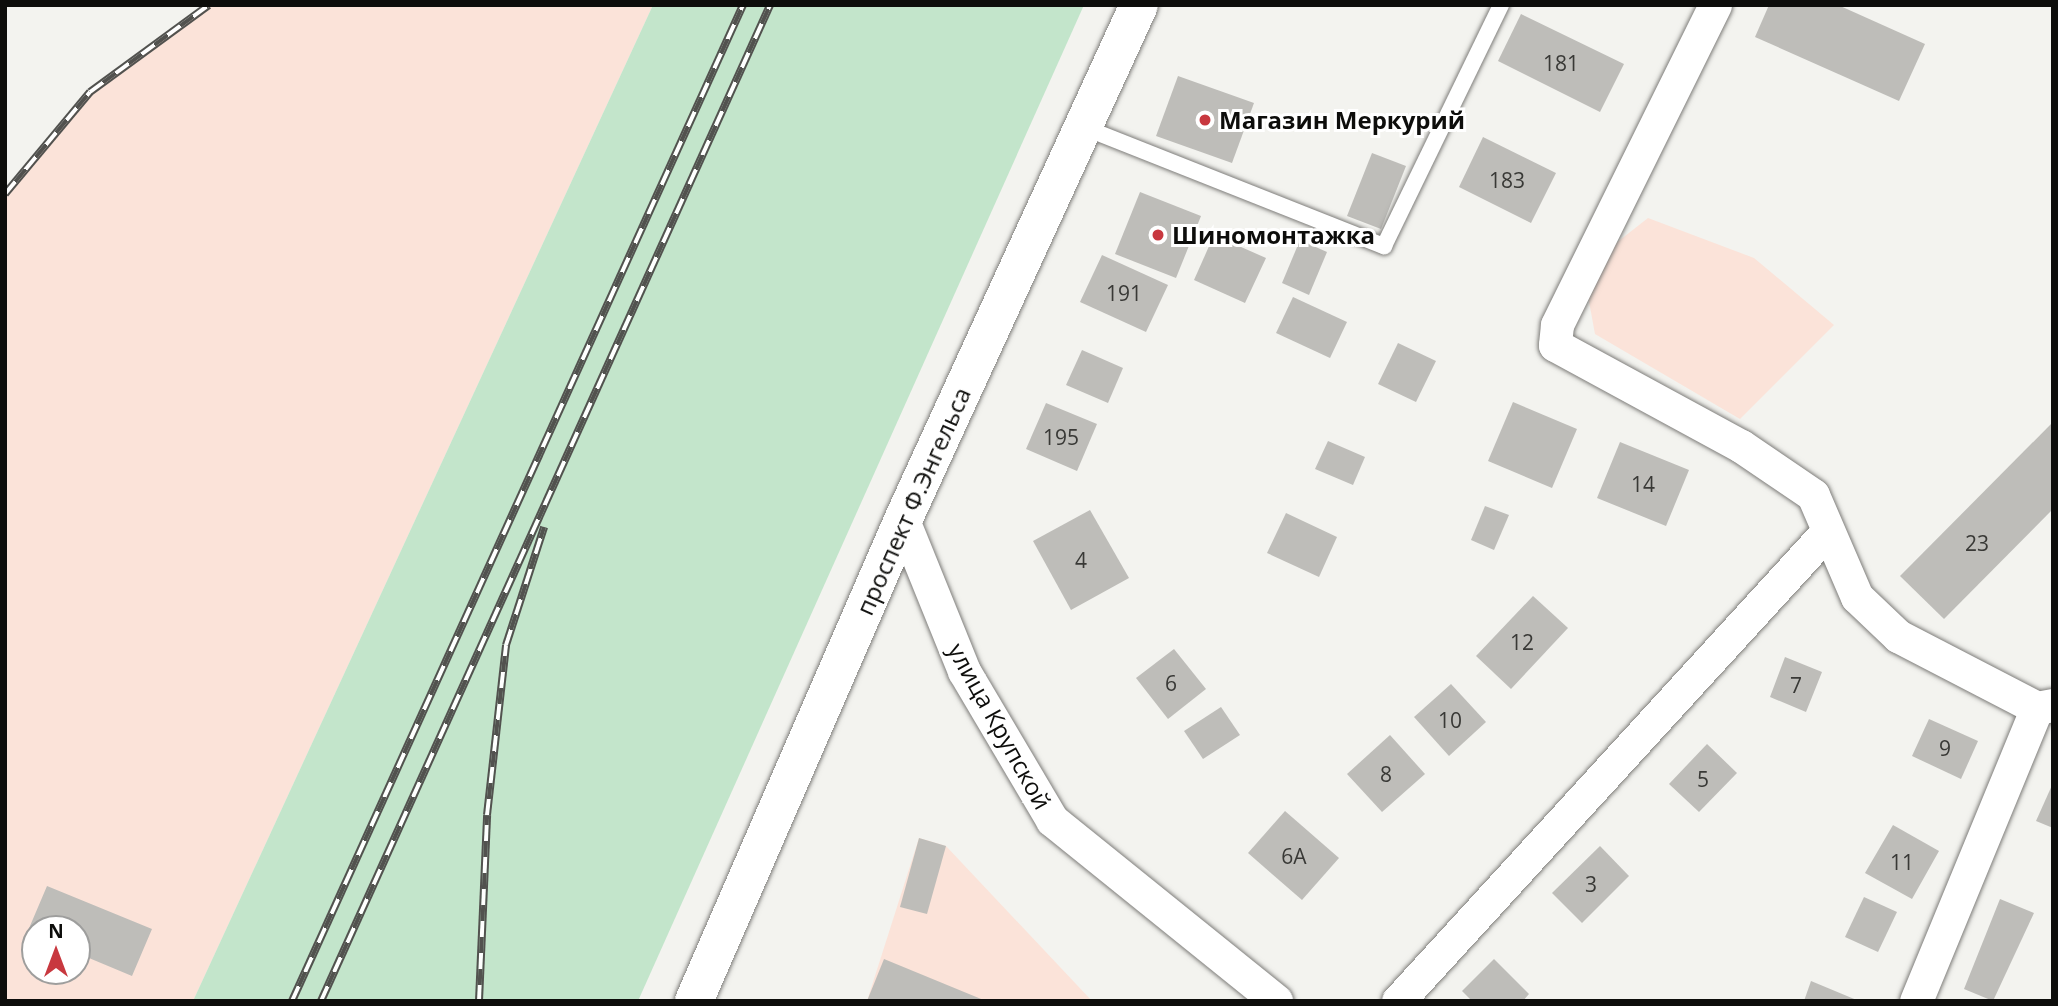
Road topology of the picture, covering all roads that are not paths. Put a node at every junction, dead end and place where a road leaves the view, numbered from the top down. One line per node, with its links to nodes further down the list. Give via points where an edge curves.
1 (1139, 5): 4 (street, проспект Ф.Энгельса)
2 (1502, 5): 4 (lane, via 1384,246)
3 (1715, 5): 6 (street, via 1557,324 1555,345 1741,446 1813,495)
4 (1083, 127): 5 (street, проспект Ф.Энгельса)
5 (903, 520): 8 (street, проспект Ф.Энгельса); 9 (street, улица Крупской, via 964,671 1052,820)
6 (1827, 532): 7 (street, via 1857,597 1898,636); 10 (street)
7 (2045, 706): 11 (street)
8 (694, 1001)
9 (1276, 1001)
10 (1398, 1001)
11 (1916, 1001)

